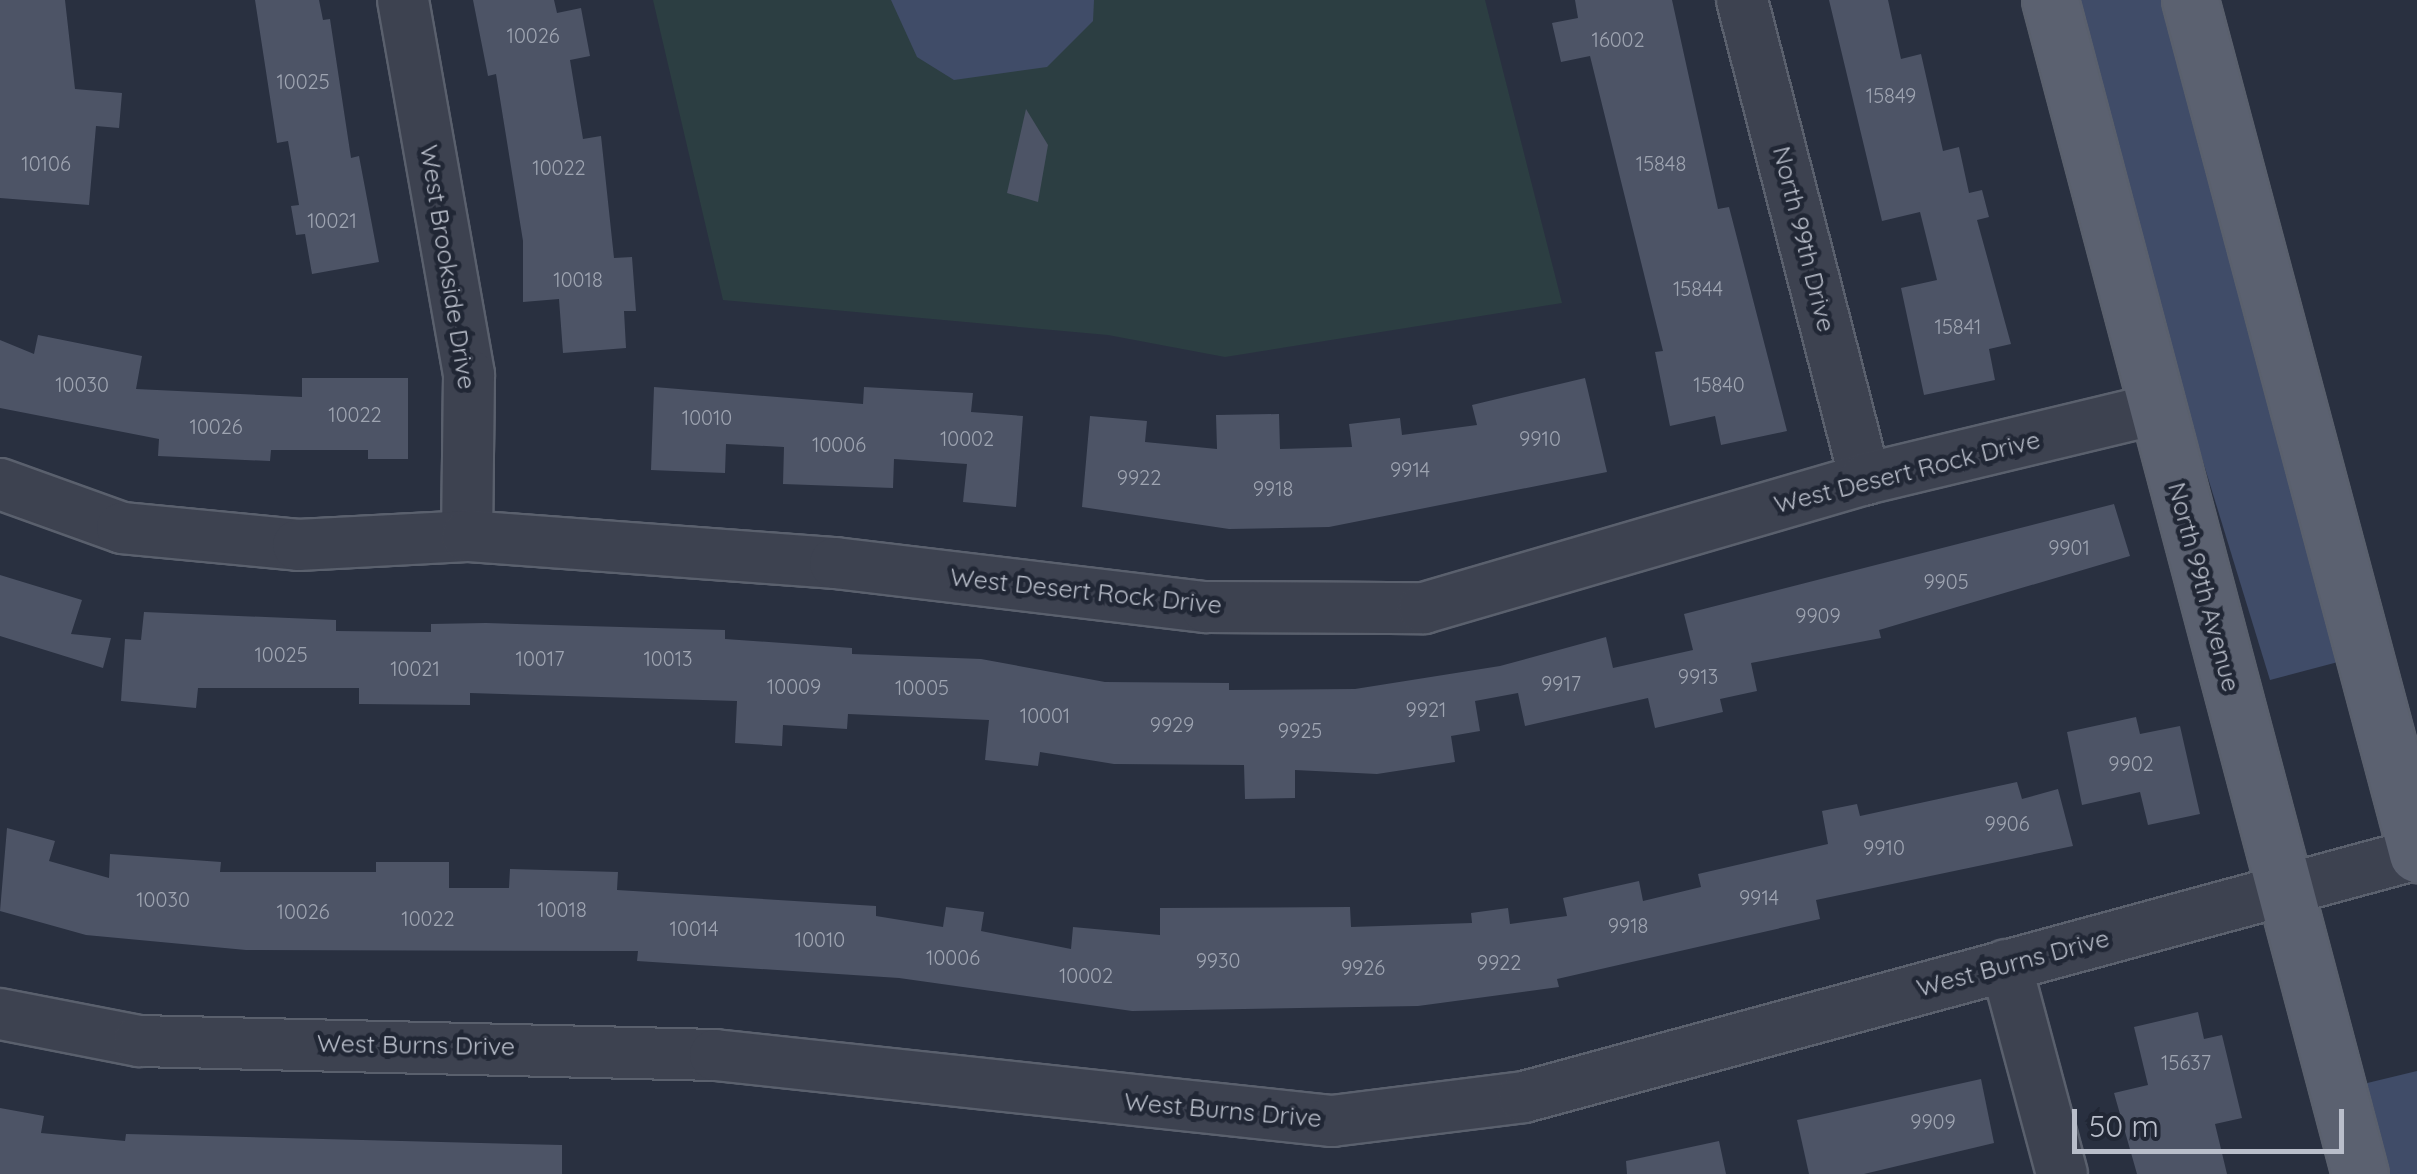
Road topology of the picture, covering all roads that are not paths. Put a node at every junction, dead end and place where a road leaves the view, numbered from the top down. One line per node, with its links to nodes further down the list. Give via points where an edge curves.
1 (403, 0): 8 (street, West Brookside Drive, via 469,375)
2 (1742, 0): 6 (street, North 99th Drive)
3 (2050, 0): 5 (main road, North 99th Avenue)
4 (2190, 0): 9 (main road)
5 (2157, 409): 6 (street, West Desert Rock Drive); 10 (main road, North 99th Avenue)
6 (1866, 479): 8 (street, West Desert Rock Drive, via 1424,608 1206,607 836,563)
7 (0, 484): 8 (street, West Desert Rock Drive, via 122,528 298,546)
8 (467, 536)
9 (2417, 854): 10 (street, West Burns Drive)
10 (2285, 889): 11 (street, West Burns Drive); 14 (main road, North 99th Avenue)
11 (2006, 965): 12 (street, West Burns Drive, via 1524,1097 1332,1120 716,1055 138,1041); 13 (street)
12 (0, 1014)
13 (2062, 1174)
14 (2360, 1174)

